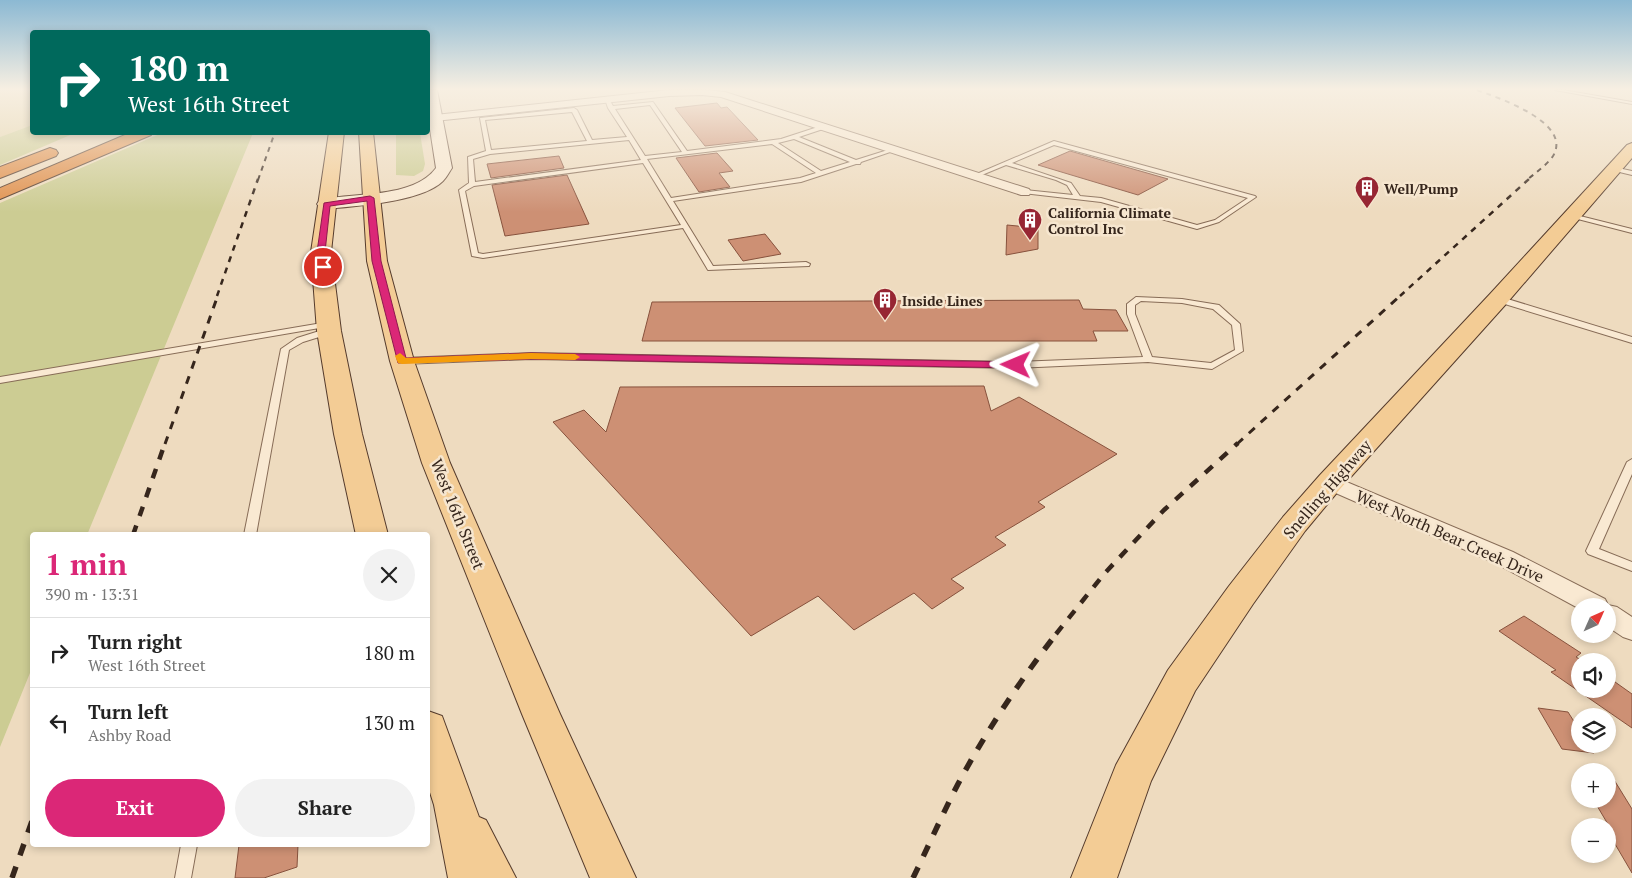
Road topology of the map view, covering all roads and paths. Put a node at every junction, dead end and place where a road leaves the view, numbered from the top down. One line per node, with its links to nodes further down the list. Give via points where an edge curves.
1 (438, 131): 30 (main road, via 444,168 441,176 418,189)
2 (485, 131): 18 (lane)
3 (584, 131): 13 (lane)
4 (626, 131): 12 (lane)
5 (670, 131): 19 (lane)
6 (812, 131): 11 (lane)
7 (836, 131): 17 (street)
8 (139, 135): 29 (highway)
9 (337, 135): 33 (main road)
10 (366, 135): 30 (main road, West 16th Street)
11 (794, 137): 14 (lane); 21 (lane)
12 (631, 138): 13 (lane); 20 (lane)
13 (590, 142): 18 (lane)
14 (773, 142): 19 (lane); 25 (lane)
15 (64, 147): 24 (highway)
16 (1632, 148): 23 (main road, Snelling Highway)
17 (893, 150): 21 (lane); 26 (street)
18 (489, 152): 27 (lane, via 470,158)
19 (685, 152): 20 (lane)
20 (644, 160): 27 (lane); 32 (lane)
21 (858, 163): 25 (lane)
22 (1006, 163): 26 (lane); 31 (lane, via 1058,178 1068,184); 31 (lane, via 1054,143 1253,197 1217,221 1197,227 1108,202)
23 (1622, 171): 34 (main road, Snelling Highway)
24 (0, 173)
25 (821, 174): 32 (lane, via 766,187)
26 (975, 176): 28 (street)
27 (472, 184): 35 (lane, via 462,190 476,254 483,256)
28 (1025, 192): 31 (lane)
29 (0, 194)
30 (370, 198): 33 (main road); 42 (main road, West 16th Street, via 376,261)
31 (1078, 198)
32 (669, 200): 35 (lane)
33 (326, 204): 39 (main road, via 321,252)
34 (1572, 216): 36 (lane); 38 (main road, Snelling Highway)
35 (686, 226): 37 (lane, via 711,268)
36 (1632, 231)
37 (806, 264)
38 (1498, 300): 40 (lane); 45 (main road, Snelling Highway)
39 (328, 328): 43 (lane); 46 (lane, via 286,349); 47 (main road)
40 (1632, 340)
41 (1148, 359): 41 (lane, via 1212,366 1239,351 1236,324 1216,307 1182,300 1139,299 1131,304 1131,314); 42 (lane, via 1016,365 531,356)
42 (402, 361): 58 (main road, West 16th Street, via 436,463)
43 (0, 380)
44 (1632, 462): 48 (lane, via 1592,551)
45 (1330, 482): 49 (street, West North Bear Creek Drive, via 1505,558); 59 (main road, Snelling Highway, via 1294,524 1180,681 1131,778)
46 (251, 532)
47 (371, 532)
48 (1632, 567)
49 (1581, 598)
50 (1616, 619): 51 (street)
51 (1632, 630)
52 (430, 734): 53 (main road)
53 (454, 805): 56 (main road); 57 (main road)
54 (190, 847): 55 (lane)
55 (184, 878)
56 (471, 878)
57 (494, 878)
58 (613, 878)
59 (1094, 878)

